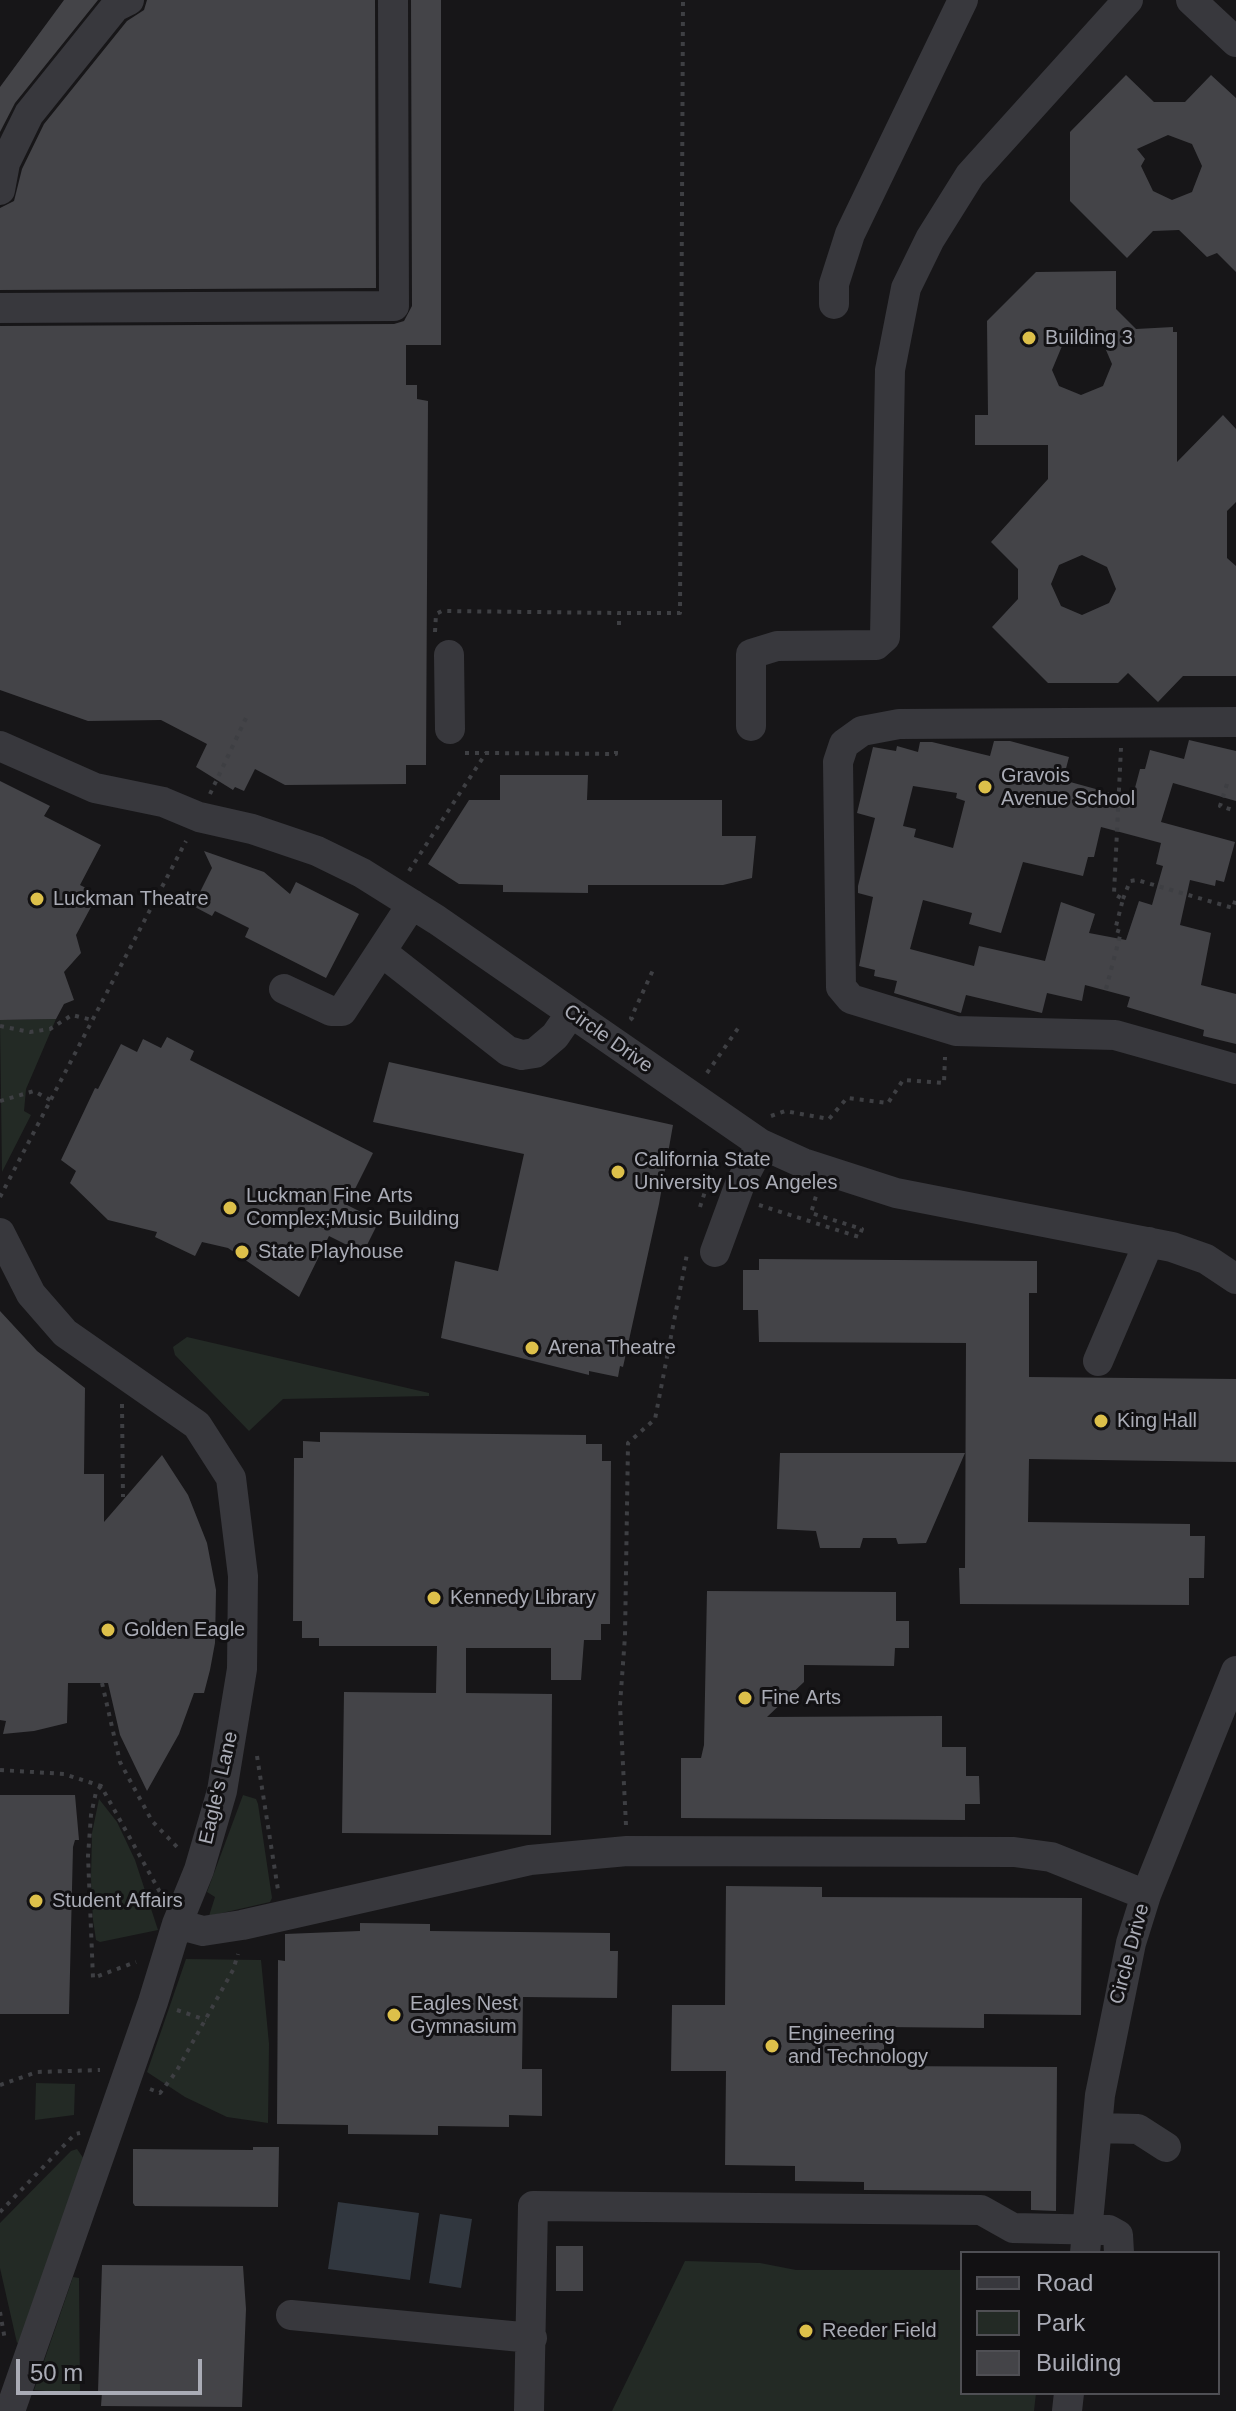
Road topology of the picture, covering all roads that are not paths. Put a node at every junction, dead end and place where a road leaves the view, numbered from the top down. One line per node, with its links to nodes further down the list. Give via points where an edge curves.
1 (129, 0): 7 (street, via 115,7 29,114 5,163)
2 (393, 0): 9 (street, via 394,306)
3 (963, 0): 8 (street, via 850,234 834,284)
4 (1128, 0): 12 (street, via 970,175 906,288 890,370 885,637 876,645 777,646 751,654)
5 (1191, 0): 6 (street)
6 (1236, 42)
7 (0, 190)
8 (834, 304)
9 (0, 308)
10 (442, 645): 13 (street)
11 (1236, 722): 19 (street, via 899,724 862,731 844,744 838,762 841,987 851,999 956,1031 1115,1035)
12 (751, 726)
13 (452, 741)
14 (0, 746): 15 (street, Circle Drive, via 95,788 163,802 317,851)
15 (412, 904): 16 (street); 18 (street, Circle Drive)
16 (383, 953): 17 (street, via 342,1011); 18 (street, via 508,1051 535,1053)
17 (284, 989)
18 (571, 1013): 20 (street, Circle Drive)
19 (1236, 1069)
20 (761, 1132): 22 (street, Circle Drive, via 851,1181); 23 (street)
21 (0, 1233): 28 (street, Eagle's Lane, via 31,1294 65,1333 197,1425 231,1478 243,1576 242,1669 222,1791)
22 (1149, 1242): 24 (street, Circle Drive, via 1206,1259); 25 (street)
23 (715, 1252)
24 (1236, 1279)
25 (1098, 1361)
26 (1236, 1671): 27 (street, Circle Drive)
27 (1146, 1895): 28 (street, via 1051,1857 1014,1852 627,1851 530,1860); 29 (street, Circle Drive, via 1117,1998)
28 (173, 1937): 35 (street, Eagle's Lane)
29 (1097, 2128): 30 (street, via 1138,2129); 31 (street, Circle Drive)
30 (1166, 2147)
31 (1086, 2242): 32 (street, via 1109,2230 1118,2235); 34 (street, via 1013,2228 981,2210 533,2206)
32 (1119, 2251)
33 (291, 2315): 34 (street)
34 (532, 2338): 36 (street)
35 (10, 2411)
36 (529, 2411)

